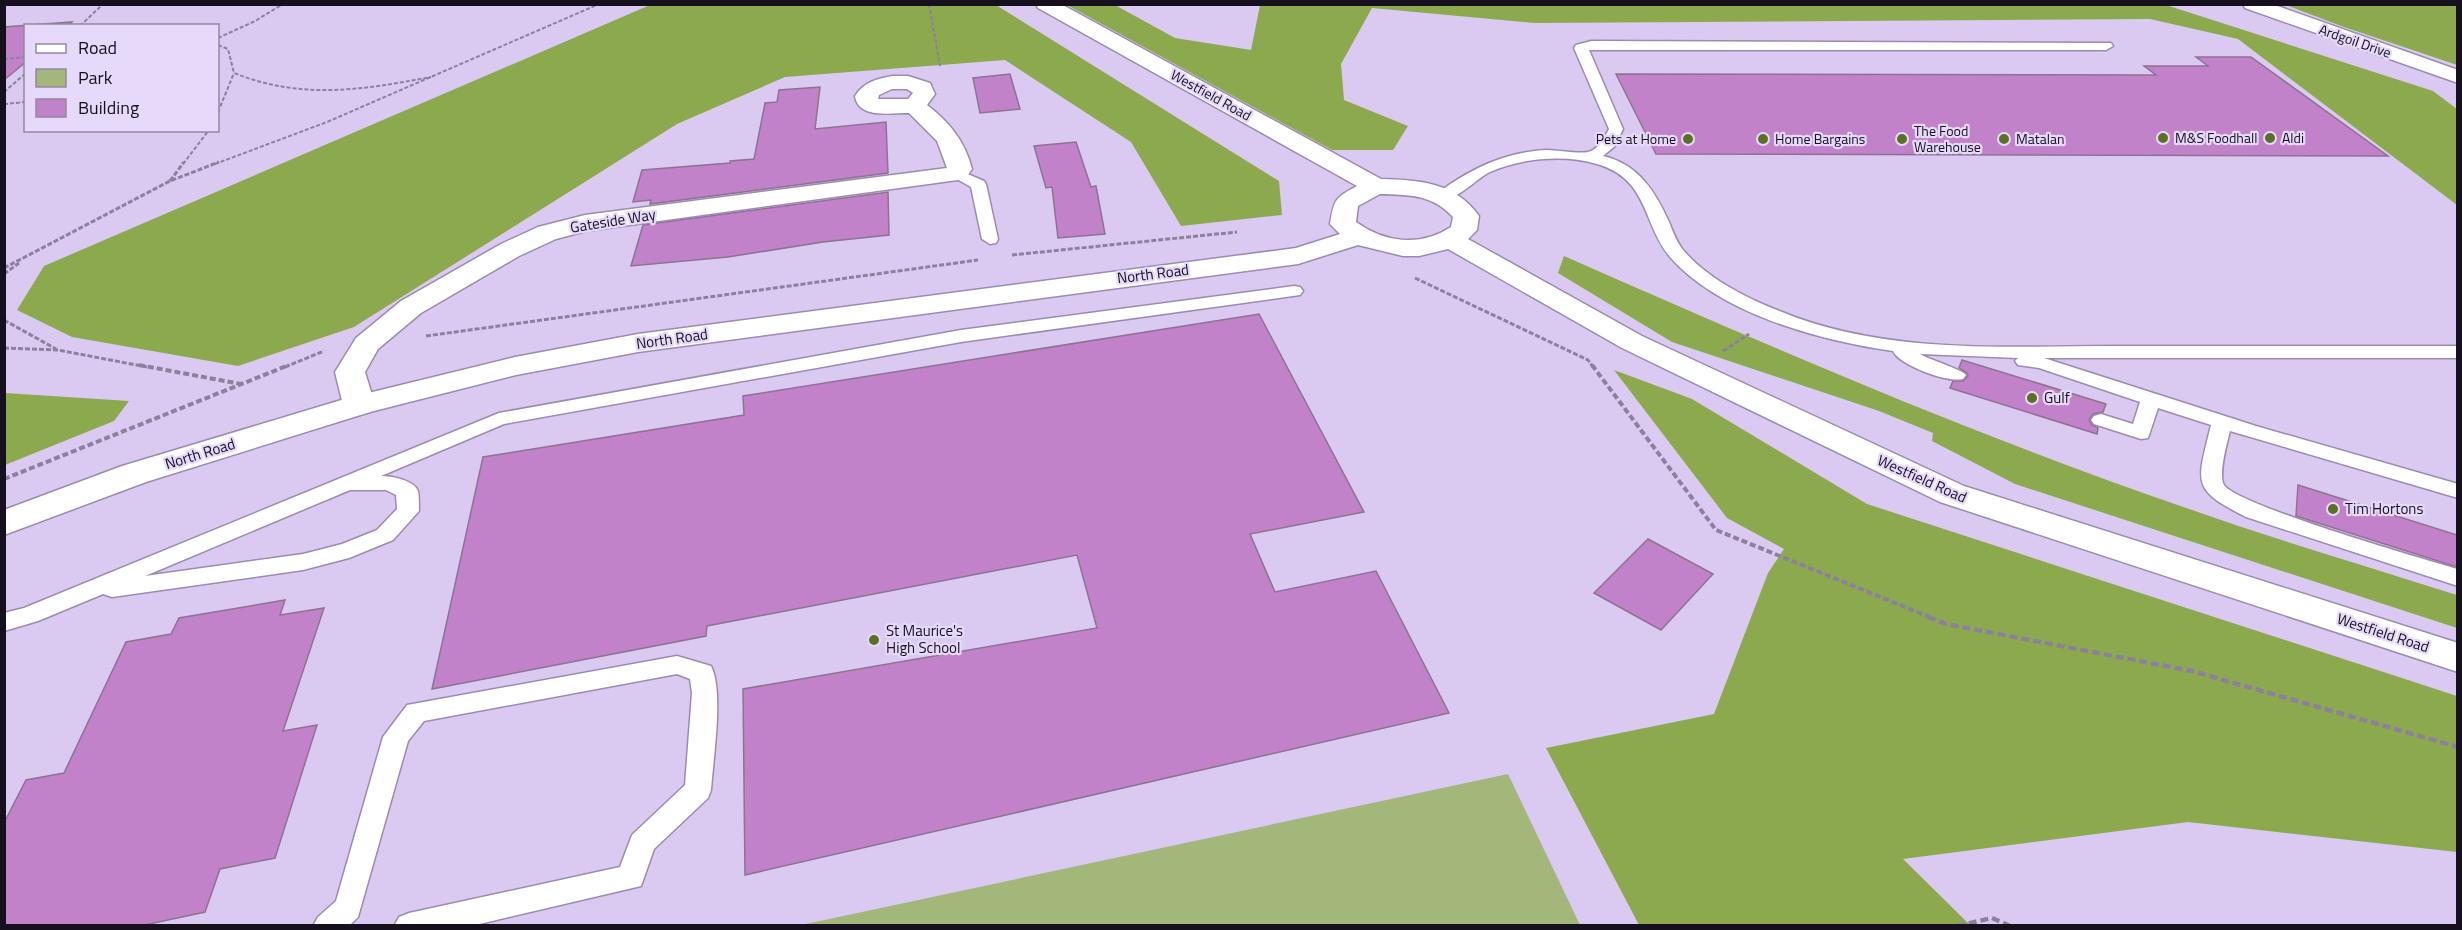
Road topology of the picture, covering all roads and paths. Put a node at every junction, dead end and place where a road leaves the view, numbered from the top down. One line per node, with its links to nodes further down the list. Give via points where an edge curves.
1 (103, 4): 7 (path)
2 (283, 4): 8 (path)
3 (599, 4): 15 (path)
4 (929, 4): 18 (path, via 940,66)
5 (1045, 4): 26 (main road, Westfield Road)
6 (2252, 4): 16 (main road, Ardgoil Drive)
7 (82, 24)
8 (219, 38)
9 (219, 45): 13 (path, via 228,49)
10 (2106, 46): 23 (lane, via 1591,45 1581,48 1616,129 1610,143)
11 (24, 57): 12 (path)
12 (4, 59)
13 (234, 73): 15 (path, via 252,82 320,92); 21 (path)
14 (24, 76): 17 (path)
15 (438, 76): 25 (path, via 283,140)
16 (2457, 77)
17 (4, 92)
18 (918, 97): 24 (main road, via 943,129 957,156 960,169)
19 (24, 102): 20 (path)
20 (4, 104)
21 (219, 110)
22 (207, 132): 25 (path)
23 (1590, 158): 27 (lane, via 1559,154 1517,157 1484,168); 38 (lane, via 1618,166 1635,179 1675,251 1716,285)
24 (956, 174): 30 (lane, via 978,183); 49 (main road, Gateside Way, via 585,223 547,233 438,290 366,344 350,372)
25 (170, 181): 33 (path)
26 (1376, 186): 27 (main road, via 1419,188); 29 (main road, via 1346,202 1343,224)
27 (1445, 195): 31 (main road, via 1466,216 1464,230)
28 (1248, 231): 32 (path)
29 (1356, 236): 31 (main road, via 1379,245 1422,249); 49 (main road, North Road, via 1298,256 638,343 515,366)
30 (990, 239)
31 (1451, 240): 45 (main road, Westfield Road, via 1632,342)
32 (1022, 254)
33 (24, 259): 34 (path); 35 (path)
34 (4, 268)
35 (4, 274)
36 (1407, 274): 59 (path, via 1588,360 1716,530 1946,624 2192,671)
37 (1294, 291): 52 (lane, via 961,336 499,419)
38 (1775, 318): 40 (lane); 45 (path)
39 (4, 320): 42 (path)
40 (1889, 345): 43 (lane); 46 (lane, via 1928,367)
41 (4, 348): 42 (path)
42 (58, 350): 47 (path)
43 (1977, 352): 44 (lane); 48 (lane, via 2042,363)
44 (2457, 352)
45 (1693, 370): 58 (main road, Westfield Road, via 1952,494)
46 (1956, 375)
47 (242, 384)
48 (2150, 400): 50 (lane, via 2141,433); 51 (lane)
49 (359, 405): 54 (main road, North Road, via 134,474)
50 (2101, 420)
51 (2222, 422): 53 (lane); 55 (lane, via 2211,475 2214,486 2228,499 2254,512)
52 (343, 484): 56 (lane); 56 (lane, via 389,483 407,491 408,511 385,535 303,562)
53 (2457, 491)
54 (4, 523)
55 (2457, 578)
56 (83, 593): 57 (lane)
57 (4, 622)
58 (2457, 658)
59 (2457, 747)
60 (328, 926): 61 (lane, via 348,908 396,736 416,712 677,665 702,673 705,693 698,790 642,843 631,877)
61 (409, 926)
62 (1957, 926): 63 (path, via 1992,918)
63 (2010, 926)

